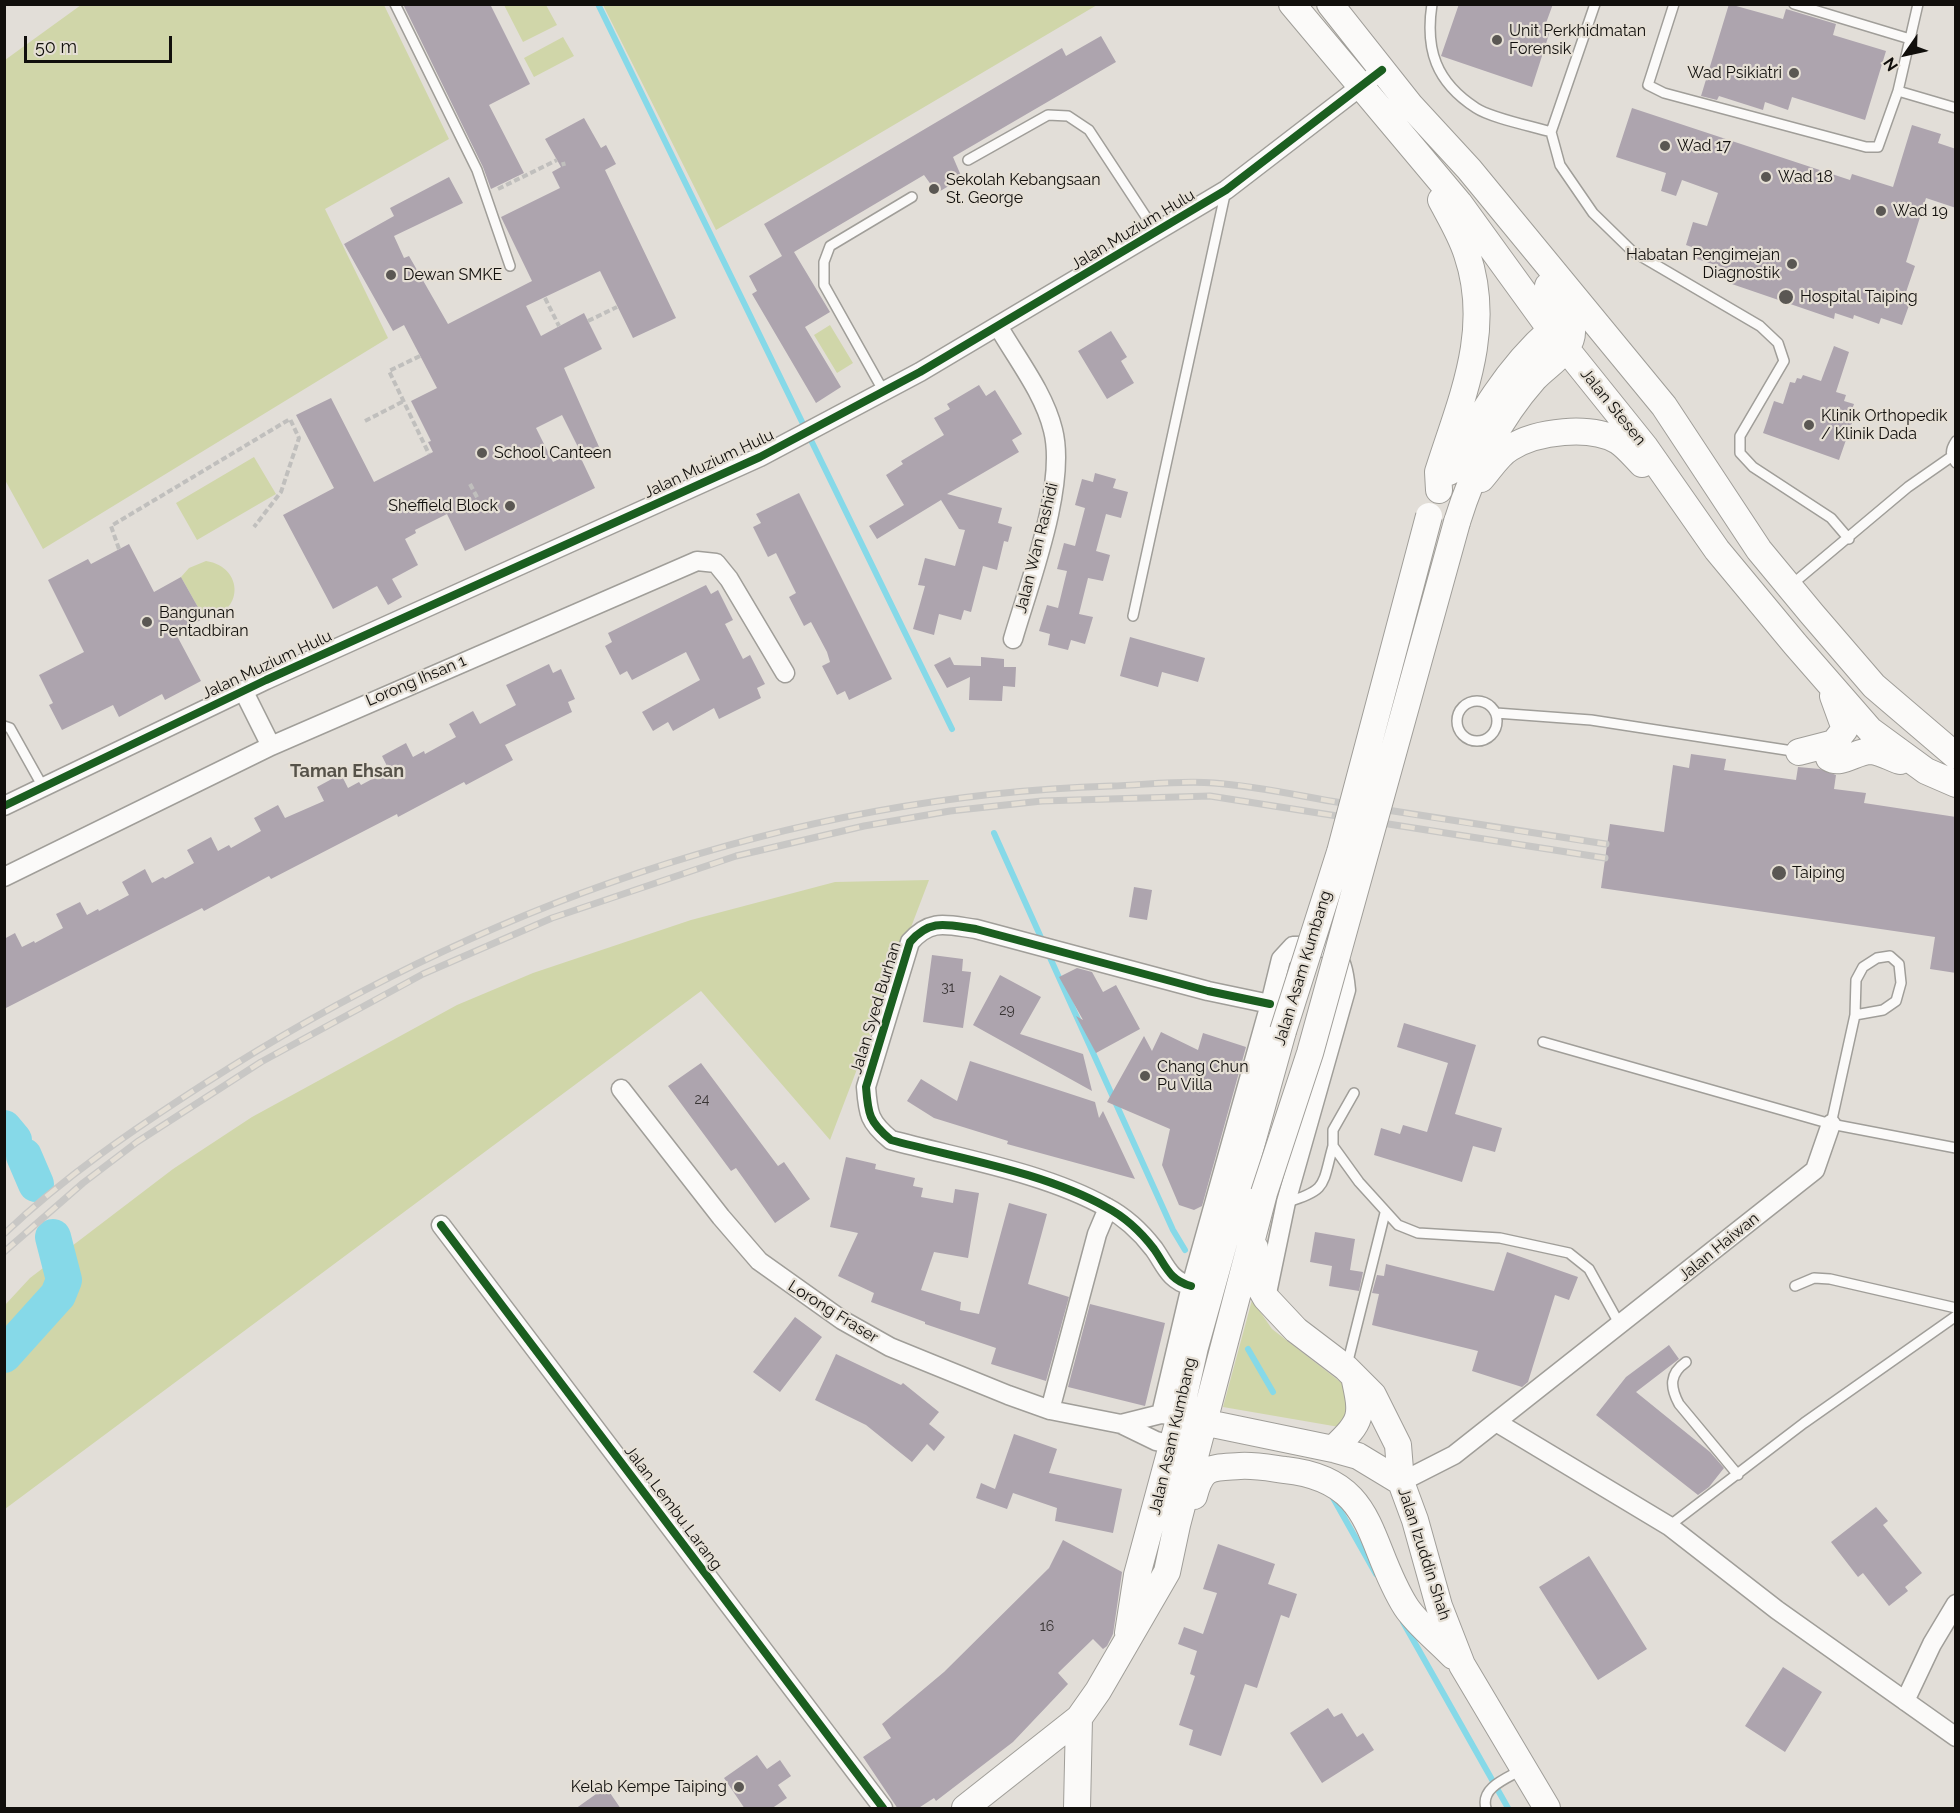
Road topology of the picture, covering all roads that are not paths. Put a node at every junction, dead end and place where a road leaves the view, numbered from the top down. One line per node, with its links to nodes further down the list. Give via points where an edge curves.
1 (395, 4): 21 (lane, via 477,170)
2 (1292, 4): 11 (main road, Jalan Stesen)
3 (1330, 4): 10 (main road)
4 (1432, 4): 15 (lane, via 1428,29 1433,60 1448,84 1477,109)
5 (1595, 4): 15 (lane)
6 (1674, 4): 12 (lane, via 1648,85 1664,93 1878,147)
7 (1794, 4): 9 (lane)
8 (1918, 4): 9 (lane)
9 (1910, 39): 12 (lane)
10 (1382, 70): 11 (street, Jalan Muzium Hulu); 13 (main road)
11 (1362, 86): 16 (main road, Jalan Stesen); 18 (street, Jalan Muzium Hulu)
12 (1898, 91): 14 (lane)
13 (1410, 105): 23 (main road, via 1470,188 1511,234 1560,304); 31 (main road, via 1469,169 1664,406)
14 (1956, 108)
15 (1551, 132): 29 (lane, via 1560,165 1593,213 1632,251 1760,326 1778,343 1784,361 1740,436 1740,453 1753,467 1831,518)
16 (1419, 157): 23 (main road, Jalan Stesen); 27 (main road, via 1467,254 1478,312 1477,339 1438,472)
17 (968, 160): 20 (lane, via 1048,115 1068,116 1089,130)
18 (1226, 190): 20 (street, Jalan Muzium Hulu); 34 (lane)
19 (912, 197): 24 (lane, via 830,246 824,262 824,285)
20 (1156, 232): 22 (street, Jalan Muzium Hulu)
21 (510, 266)
22 (998, 326): 24 (street, Jalan Muzium Hulu); 35 (street, Jalan Wan Rashidi, via 1047,409 1057,457 1039,552)
23 (1563, 337): 27 (main road, Jalan Asam Kumbang, via 1533,345 1505,378); 28 (main road, Jalan Asam Kumbang, via 1488,444); 30 (main road, Jalan Stesen); 31 (main road, via 1592,343 1608,358)
24 (884, 392): 38 (street, Jalan Muzium Hulu, via 795,439)
25 (1956, 441): 26 (lane, via 1951,448)
26 (1953, 460): 29 (lane, via 1908,487)
27 (1439, 490): 74 (main road, Jalan Asam Kumbang, bridge, via 1340,852 1283,1031 1218,1259)
28 (1465, 496): 30 (main road, via 1508,448 1526,440 1559,432 1603,435 1628,450); 60 (main road, Jalan Asam Kumbang, bridge, via 1316,1030)
29 (1849, 539): 32 (lane)
30 (1717, 550): 36 (main road, Jalan Stesen)
31 (1759, 550): 32 (main road)
32 (1790, 586): 33 (main road)
33 (1812, 614): 41 (main road, via 1869,702); 45 (main road, via 1874,686)
34 (1133, 616)
35 (1013, 639)
36 (1795, 644): 41 (main road, Jalan Stesen); 43 (main road, via 1835,700 1845,729 1834,743)
37 (785, 673): 42 (street, Lorong Ihsan 1, via 729,579 716,563 697,561)
38 (243, 690): 42 (street); 49 (street, Jalan Muzium Hulu)
39 (1496, 713): 39 (lane, via 1487,704 1468,703 1459,712 1460,730 1470,740 1490,738 1497,726); 43 (lane, via 1591,720)
40 (4, 726): 49 (lane, via 10,728)
41 (1866, 733): 46 (main road, via 1896,733); 47 (main road, Jalan Stesen)
42 (271, 746): 51 (street, Lorong Ihsan 1)
43 (1799, 752): 44 (lane)
44 (1839, 752): 47 (main road, via 1840,761 1873,751)
45 (1956, 756)
46 (1956, 761)
47 (1926, 771): 48 (main road, Jalan Stesen)
48 (1956, 784)
49 (43, 787): 50 (street, Jalan Muzium Hulu)
50 (4, 806)
51 (4, 877)
52 (1270, 1004): 60 (street, via 1281,958 1293,946 1319,945 1333,951 1344,965 1346,990); 61 (street, Jalan Syed Burhan, via 943,925 922,928 910,942 866,1087 867,1112 875,1127 891,1140 1067,1187); 65 (street)
53 (1855, 1015): 53 (lane, Jalan Haiwan, via 1856,980 1863,967 1877,958 1890,956 1899,964 1901,983 1896,1001 1883,1010); 57 (lane, Jalan Haiwan)
54 (1543, 1042): 57 (lane)
55 (621, 1089): 73 (street, Lorong Fraser, via 759,1261 802,1294 890,1347)
56 (1354, 1093): 58 (lane, via 1333,1130)
57 (1831, 1124): 59 (lane); 70 (street, Jalan Haiwan, via 1815,1170)
58 (1333, 1146): 60 (lane, via 1322,1184 1313,1195); 62 (lane)
59 (1956, 1148)
60 (1275, 1198): 64 (main road, Jalan Asam Kumbang); 67 (street)
61 (1108, 1208): 65 (street, Jalan Syed Burhan, via 1134,1226 1169,1275); 73 (street, via 1097,1234)
62 (1385, 1213): 70 (lane, via 1398,1225 1418,1233 1500,1238 1569,1253 1589,1269); 72 (lane)
63 (441, 1225): 91 (street, Jalan Lembu Larang)
64 (1254, 1233): 67 (main road, via 1258,1284); 74 (main road, Jalan Asam Kumbang, via 1228,1328)
65 (1191, 1286): 74 (street)
66 (1796, 1286): 68 (lane, via 1814,1278 1830,1279)
67 (1266, 1298): 72 (main road, via 1296,1330)
68 (1956, 1308)
69 (1956, 1316): 80 (lane)
70 (1620, 1325): 75 (street, Jalan Haiwan)
71 (1686, 1362): 80 (lane, via 1677,1368 1672,1391)
72 (1350, 1372): 78 (main road, via 1360,1407 1357,1425); 81 (main road, via 1373,1395 1392,1431 1398,1445)
73 (1050, 1410): 76 (street, Lorong Fraser)
74 (1181, 1418): 76 (street, Lorong Fraser); 77 (main road, Jalan Asam Kumbang); 78 (main road, Jalan Izuddin Shah); 79 (main road, Jalan Asam Kumbang)
75 (1496, 1422): 81 (street, Jalan Haiwan, via 1454,1455); 83 (street)
76 (1121, 1424): 77 (street, Lorong Fraser, via 1156,1441)
77 (1172, 1444): 79 (street, Lorong Fraser); 85 (main road, Jalan Asam Kumbang, via 1137,1575)
78 (1333, 1449): 81 (main road, Jalan Izuddin Shah, via 1358,1456)
79 (1197, 1450): 82 (main road, Jalan Asam Kumbang)
80 (1738, 1474): 83 (lane)
81 (1401, 1482): 86 (main road, Jalan Izuddin Shah, via 1439,1606)
82 (1177, 1525): 85 (main road, Jalan Asam Kumbang, via 1167,1572); 86 (main road, via 1186,1520 1198,1478 1206,1470 1245,1465 1308,1473 1333,1483 1360,1508 1407,1607)
83 (1669, 1526): 87 (street, via 1777,1610)
84 (1956, 1604): 87 (street)
85 (1127, 1639): 88 (main road, Jalan Asam Kumbang)
86 (1462, 1665): 90 (main road, Jalan Izuddin Shah)
87 (1905, 1701): 89 (street)
88 (1079, 1718): 92 (main road, Jalan Asam Kumbang); 93 (main road)
89 (1956, 1737)
90 (1514, 1774): 94 (lane, via 1489,1790 1484,1802); 95 (main road, Jalan Izuddin Shah)
91 (883, 1809)
92 (965, 1809)
93 (1077, 1809)
94 (1486, 1809)
95 (1547, 1809)

